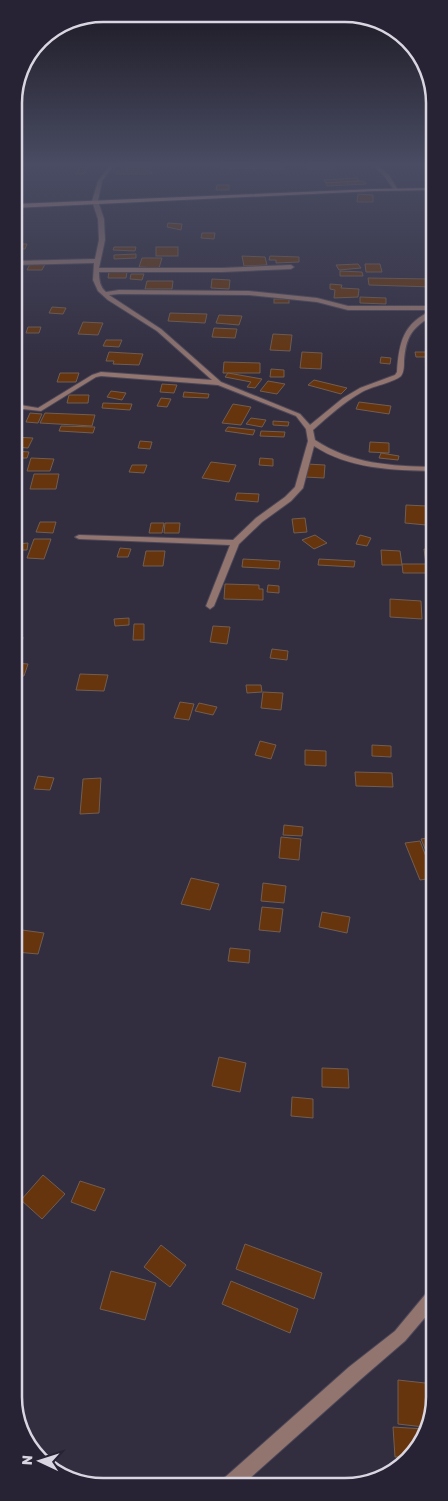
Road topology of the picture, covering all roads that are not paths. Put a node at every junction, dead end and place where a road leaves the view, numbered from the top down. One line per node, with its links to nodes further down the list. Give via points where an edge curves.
1 (102, 234): 2 (street)
2 (97, 261): 3 (street); 5 (street)
3 (23, 263)
4 (291, 267): 5 (street)
5 (97, 270): 6 (street, via 96,280)
6 (105, 294): 7 (street, via 249,292 317,300 348,308); 9 (street, via 159,330)
7 (426, 308)
8 (426, 317): 11 (street, via 404,337 397,376 345,399)
9 (219, 383): 10 (street, via 101,374 39,410); 11 (street, via 289,410)
10 (23, 407)
11 (309, 429): 12 (street)
12 (312, 441): 13 (street, via 329,452 361,463); 15 (street, via 299,488)
13 (426, 470)
14 (79, 537): 15 (street)
15 (235, 543): 16 (street)
16 (210, 606)
17 (425, 1306): 18 (street, via 400,1336)
18 (237, 1478)

